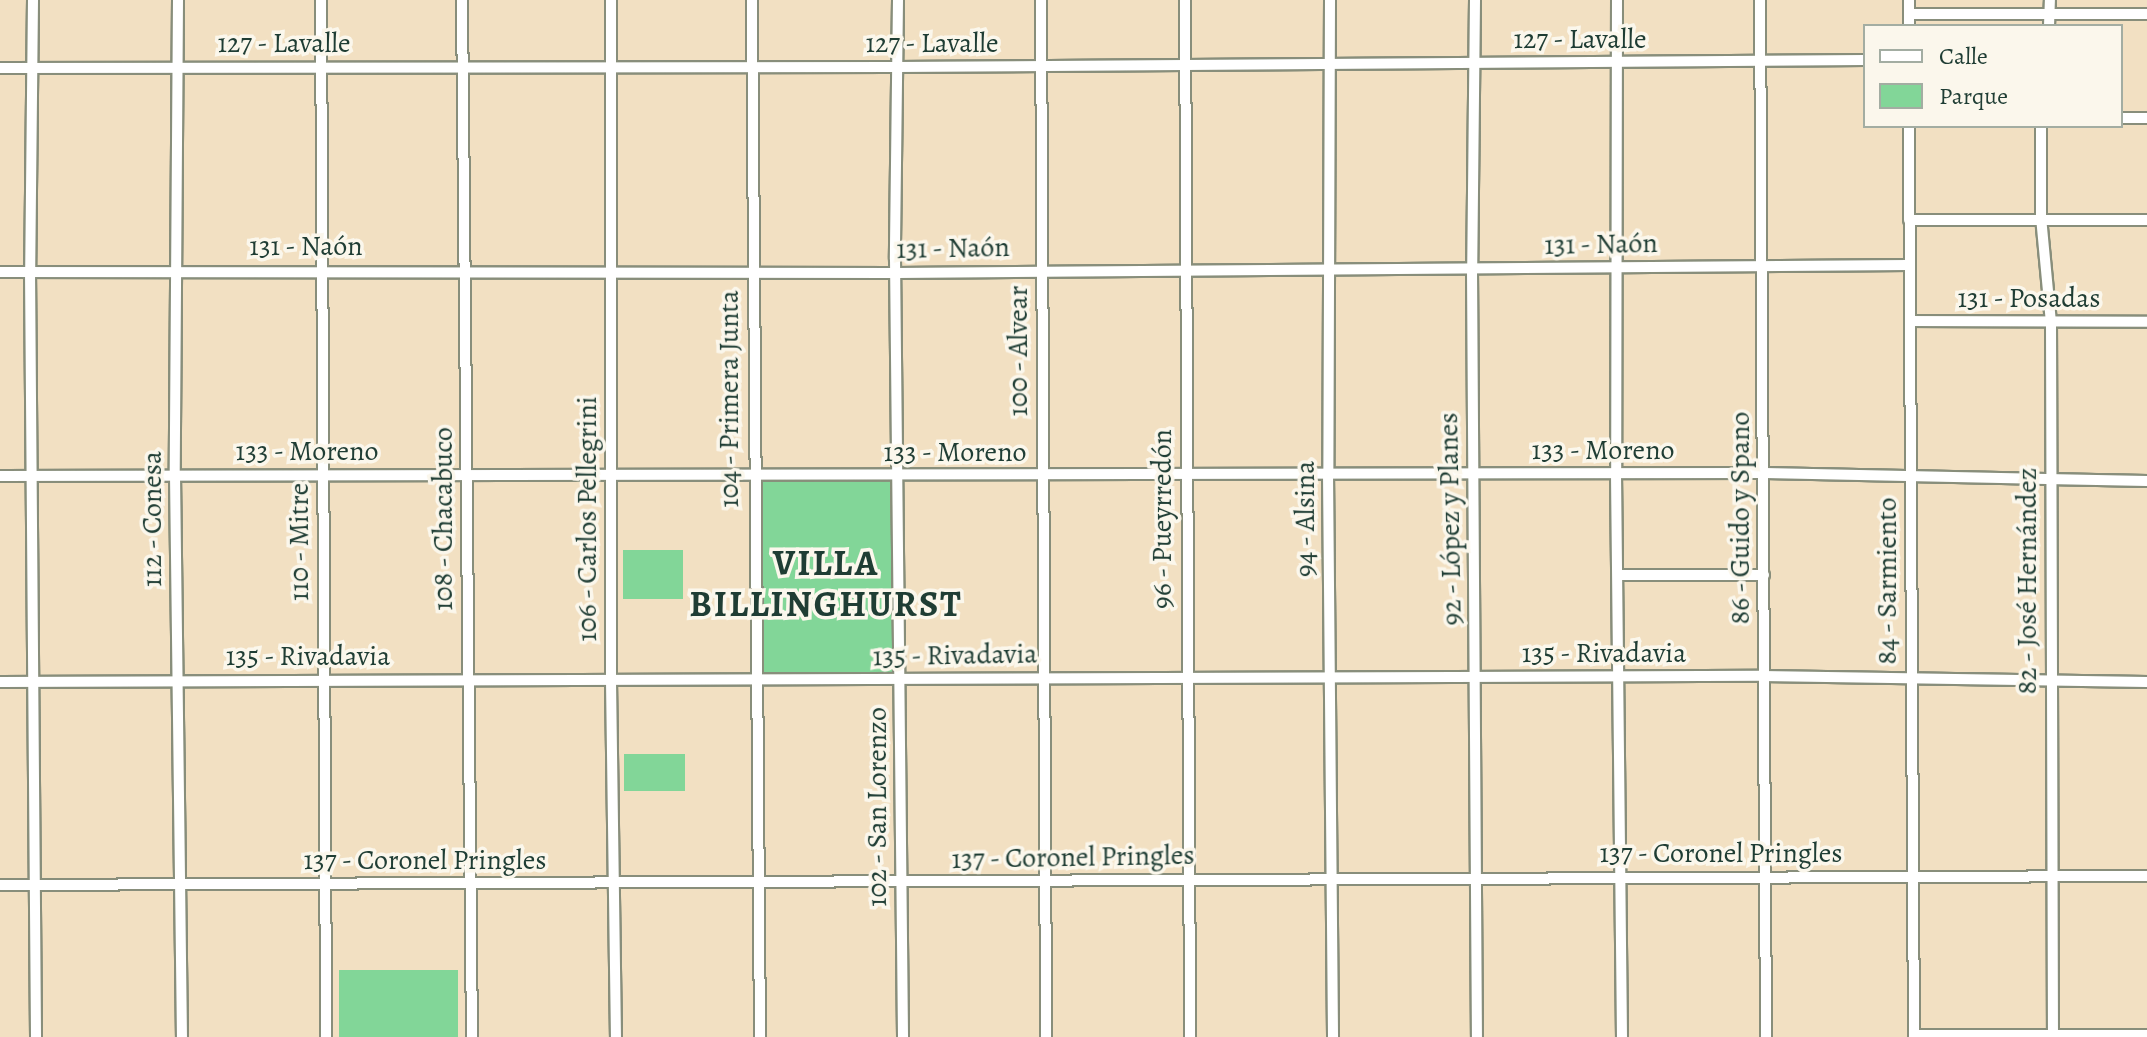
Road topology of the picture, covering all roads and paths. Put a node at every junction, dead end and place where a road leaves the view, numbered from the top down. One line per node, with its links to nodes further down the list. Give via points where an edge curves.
1 (33, 0): 34 (street)
2 (178, 0): 33 (street, 112 - Conesa)
3 (321, 0): 27 (street, 110 - Mitre)
4 (462, 0): 28 (street, 108 - Chacabuco)
5 (611, 0): 29 (street, 106 - Carlos Pellegrini)
6 (752, 0): 30 (street, 104 - Primera Junta)
7 (898, 0): 31 (street, 102 - San Lorenzo)
8 (1041, 0): 26 (street, 100 - Alvear)
9 (1185, 0): 25 (street, 96 - Pueyrredón)
10 (1330, 0): 24 (street, 94 - Alsina)
11 (1475, 0): 22 (street, 92 - López y Planes)
12 (1617, 0): 23 (street)
13 (1760, 0): 21 (street, 86 - Guido y Spano)
14 (1909, 0): 16 (street)
15 (2050, 0): 18 (street)
16 (1910, 14): 18 (street); 19 (street)
17 (2147, 14): 18 (street)
18 (2050, 20)
19 (1909, 24)
20 (1863, 60): 21 (street, 127 - Lavalle)
21 (1761, 62): 23 (street, 127 - Lavalle); 42 (street, 86 - Guido y Spano)
22 (1475, 63): 23 (street, 127 - Lavalle); 24 (street, 127 - Lavalle); 50 (street, 92 - López y Planes)
23 (1617, 63): 44 (street)
24 (1330, 64): 25 (street, 127 - Lavalle); 46 (street, 94 - Alsina)
25 (1186, 65): 26 (street, 127 - Lavalle); 45 (street, 96 - Pueyrredón)
26 (1041, 66): 31 (street, 127 - Lavalle); 49 (street, 100 - Alvear)
27 (321, 67): 28 (street, 127 - Lavalle); 33 (street, 127 - Lavalle); 48 (street, 110 - Mitre)
28 (462, 67): 29 (street, 127 - Lavalle); 52 (street, 108 - Chacabuco)
29 (611, 67): 30 (street, 127 - Lavalle); 53 (street, 106 - Carlos Pellegrini)
30 (752, 67): 31 (street, 127 - Lavalle); 54 (street, 104 - Primera Junta)
31 (897, 67): 56 (street, 102 - San Lorenzo)
32 (0, 68): 34 (street, 127 - Lavalle)
33 (177, 68): 34 (street, 127 - Lavalle); 47 (street, 112 - Conesa)
34 (32, 69): 51 (street)
35 (2123, 118): 36 (street)
36 (2147, 118)
37 (1909, 128): 40 (street, 84 - Sarmiento)
38 (2041, 128): 39 (street, 82 - José Hernández)
39 (2041, 217): 40 (street); 41 (street); 58 (street, 82 - José Hernández)
40 (1909, 220): 43 (street, 84 - Sarmiento)
41 (2147, 220)
42 (1763, 265): 43 (street, 131 - Naón); 44 (street, 131 - Naón); 62 (street, 86 - Guido y Spano)
43 (1908, 265): 57 (street, 84 - Sarmiento)
44 (1617, 267): 50 (street, 131 - Naón); 64 (street)
45 (1187, 269): 46 (street, 131 - Naón); 49 (street, 131 - Naón); 74 (street, 96 - Pueyrredón)
46 (1329, 269): 50 (street, 131 - Naón); 61 (street, 94 - Alsina)
47 (176, 270): 48 (street, 131 - Naón); 51 (street, 131 - Naón); 66 (street, 112 - Conesa)
48 (323, 270): 52 (street, 131 - Naón); 72 (street, 110 - Mitre)
49 (1042, 270): 56 (street, 131 - Naón); 68 (street, 100 - Alvear)
50 (1472, 270): 69 (street, 92 - López y Planes)
51 (30, 271): 55 (street, 131 - Naón); 71 (street)
52 (466, 271): 53 (street, 131 - Naón); 63 (street, 108 - Chacabuco)
53 (611, 271): 54 (street, 131 - Naón); 60 (street, 106 - Carlos Pellegrini)
54 (753, 271): 56 (street, 131 - Naón); 67 (street, 104 - Primera Junta)
55 (0, 272)
56 (897, 273): 73 (street, 102 - San Lorenzo)
57 (1911, 321): 58 (street, 131 - Posadas); 65 (street, 84 - Sarmiento)
58 (2051, 322): 59 (street, 131 - Posadas); 75 (street, 82 - José Hernández)
59 (2147, 322)
60 (611, 473): 63 (street, 133 - Moreno); 67 (street, 133 - Moreno); 90 (street, 106 - Carlos Pellegrini)
61 (1328, 473): 69 (street, 133 - Moreno); 74 (street, 133 - Moreno); 80 (street, 94 - Alsina)
62 (1765, 473): 64 (street, 133 - Moreno); 65 (street, 133 - Moreno); 78 (street, 86 - Guido y Spano)
63 (466, 474): 72 (street, 133 - Moreno); 85 (street, 108 - Chacabuco)
64 (1616, 474): 69 (street, 133 - Moreno); 77 (street)
65 (1911, 474): 75 (street, 133 - Moreno); 87 (street, 84 - Sarmiento)
66 (175, 475): 71 (street, 133 - Moreno); 72 (street, 133 - Moreno); 89 (street, 112 - Conesa)
67 (755, 475): 73 (street, 133 - Moreno); 94 (street, 104 - Primera Junta)
68 (1042, 475): 73 (street, 133 - Moreno); 74 (street, 133 - Moreno); 83 (street, 100 - Alvear)
69 (1473, 475): 81 (street, 92 - López y Planes)
70 (0, 476): 71 (street, 133 - Moreno)
71 (33, 476): 93 (street)
72 (323, 476): 84 (street, 110 - Mitre)
73 (898, 476): 88 (street, 102 - San Lorenzo)
74 (1185, 476): 86 (street, 96 - Pueyrredón)
75 (2051, 478): 76 (street, 133 - Moreno); 91 (street, 82 - José Hernández)
76 (2147, 481)
77 (1618, 575): 78 (street); 82 (street)
78 (1764, 575): 79 (street, 86 - Guido y Spano)
79 (1762, 676): 82 (street, 135 - Rivadavia); 87 (street, 135 - Rivadavia); 96 (street, 86 - Guido y Spano)
80 (1330, 677): 81 (street, 135 - Rivadavia); 86 (street, 135 - Rivadavia); 103 (street, 94 - Alsina)
81 (1476, 677): 82 (street, 135 - Rivadavia); 101 (street, 92 - López y Planes)
82 (1618, 677): 98 (street)
83 (1043, 678): 86 (street, 135 - Rivadavia); 88 (street, 135 - Rivadavia); 104 (street, 100 - Alvear)
84 (322, 679): 85 (street, 135 - Rivadavia); 89 (street, 135 - Rivadavia); 108 (street, 110 - Mitre)
85 (468, 679): 90 (street, 135 - Rivadavia); 106 (street, 108 - Chacabuco)
86 (1188, 679): 102 (street, 96 - Pueyrredón)
87 (1911, 679): 91 (street, 135 - Rivadavia); 99 (street, 84 - Sarmiento)
88 (900, 680): 94 (street, 135 - Rivadavia); 107 (street, 102 - San Lorenzo)
89 (177, 681): 93 (street, 135 - Rivadavia); 105 (street, 112 - Conesa)
90 (611, 681): 94 (street, 135 - Rivadavia); 109 (street, 106 - Carlos Pellegrini)
91 (2051, 681): 95 (street, 135 - Rivadavia); 100 (street, 82 - José Hernández)
92 (0, 682): 93 (street, 135 - Rivadavia)
93 (35, 682): 112 (street)
94 (757, 682): 110 (street, 104 - Primera Junta)
95 (2147, 682)
96 (1763, 876): 98 (street, 137 - Coronel Pringles); 99 (street, 137 - Coronel Pringles); 128 (street, 86 - Guido y Spano)
97 (2147, 876): 100 (street, 137 - Coronel Pringles)
98 (1621, 877): 101 (street, 137 - Coronel Pringles); 127 (street)
99 (1911, 877): 100 (street, 137 - Coronel Pringles); 114 (street, 84 - Sarmiento)
100 (2053, 877): 115 (street, 82 - José Hernández)
101 (1476, 879): 103 (street, 137 - Coronel Pringles); 126 (street, 92 - López y Planes)
102 (1189, 880): 103 (street, 137 - Coronel Pringles); 104 (street, 137 - Coronel Pringles); 124 (street, 96 - Pueyrredón)
103 (1333, 880): 125 (street, 94 - Alsina)
104 (1045, 881): 107 (street, 137 - Coronel Pringles); 123 (street, 100 - Alvear)
105 (180, 882): 108 (street, 137 - Coronel Pringles); 112 (street, 137 - Coronel Pringles); 117 (street, 112 - Conesa)
106 (470, 883): 108 (street, 137 - Coronel Pringles); 109 (street, 137 - Coronel Pringles); 119 (street, 108 - Chacabuco)
107 (901, 883): 110 (street, 137 - Coronel Pringles); 122 (street, 102 - San Lorenzo)
108 (325, 884): 118 (street, 110 - Mitre)
109 (615, 884): 110 (street, 137 - Coronel Pringles); 120 (street, 106 - Carlos Pellegrini)
110 (758, 884): 121 (street, 104 - Primera Junta)
111 (0, 885): 112 (street, 137 - Coronel Pringles)
112 (34, 885): 116 (street)
113 (2147, 1035): 115 (street)
114 (1914, 1036): 115 (street)
115 (2053, 1036)
116 (36, 1037)
117 (182, 1037)
118 (326, 1037)
119 (472, 1037)
120 (616, 1037)
121 (760, 1037)
122 (903, 1037)
123 (1046, 1037)
124 (1190, 1037)
125 (1333, 1037)
126 (1477, 1037)
127 (1622, 1037)
128 (1766, 1037)

